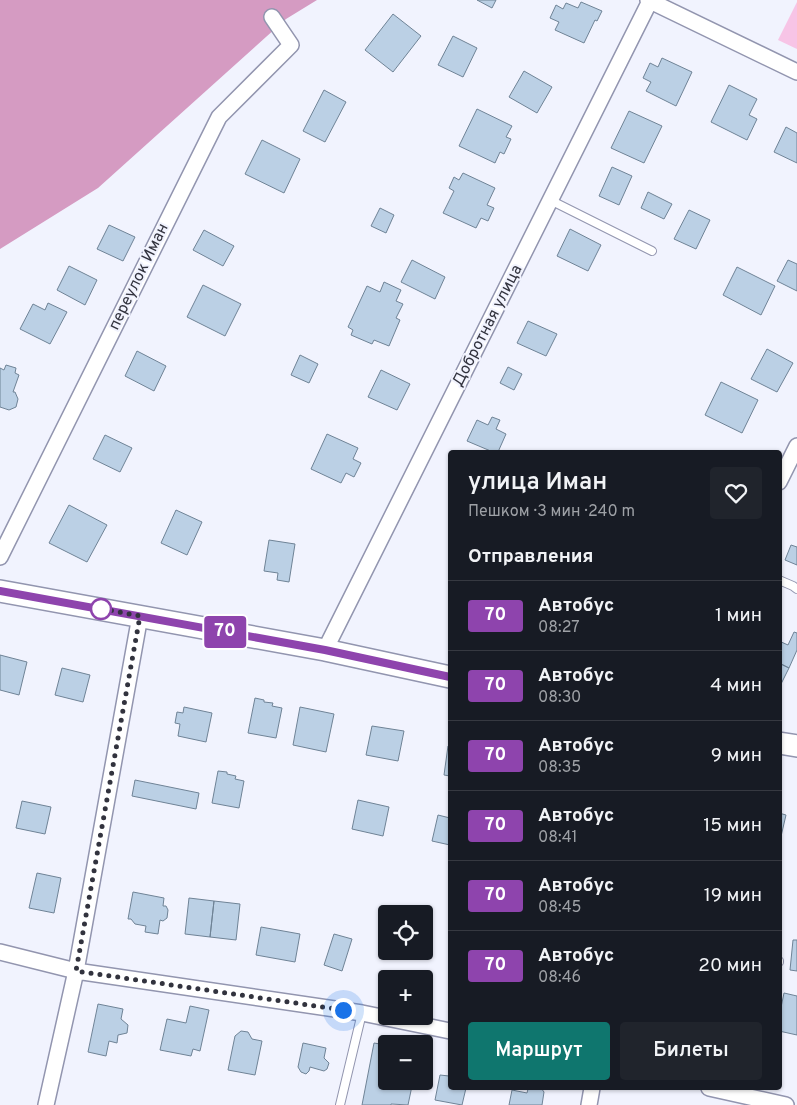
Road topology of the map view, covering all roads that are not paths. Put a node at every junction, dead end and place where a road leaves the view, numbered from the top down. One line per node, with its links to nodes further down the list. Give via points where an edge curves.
1 (649, 0): 3 (street); 4 (street, Добротная улица)
2 (272, 17): 8 (street, переулок Иман, via 290,45 219,117)
3 (797, 72)
4 (550, 200): 5 (lane); 13 (street, Добротная улица)
5 (652, 251)
6 (797, 446): 7 (street)
7 (782, 476)
8 (0, 557)
9 (782, 582): 10 (lane)
10 (797, 589)
11 (0, 591): 12 (street)
12 (140, 616): 13 (street); 18 (street)
13 (325, 650): 14 (street)
14 (448, 677)
15 (782, 744): 16 (street)
16 (797, 746)
17 (0, 952): 18 (street)
18 (76, 971): 19 (street); 24 (street)
19 (362, 1013): 20 (street); 25 (lane)
20 (448, 1031)
21 (592, 1090): 26 (street)
22 (729, 1090): 23 (street)
23 (749, 1092): 27 (street)
24 (46, 1105)
25 (340, 1105)
26 (589, 1105)
27 (786, 1105)

